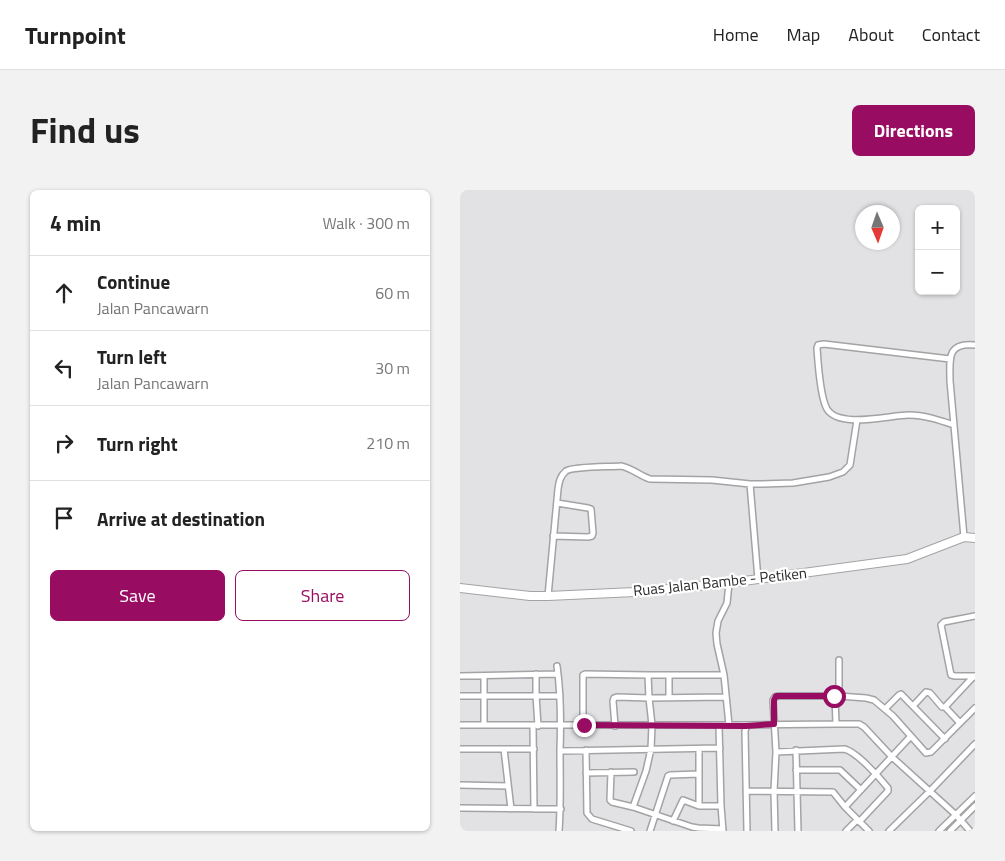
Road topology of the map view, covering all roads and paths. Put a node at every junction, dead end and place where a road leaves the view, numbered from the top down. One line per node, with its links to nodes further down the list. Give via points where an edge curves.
1 (975, 346): 2 (street, via 960,345 952,351)
2 (950, 359): 3 (street, via 818,345 819,372 828,411); 4 (street)
3 (857, 420): 4 (street, via 907,415); 5 (street, via 850,465 843,472 793,483)
4 (954, 425): 8 (street)
5 (750, 484): 6 (street, via 650,479 621,466 580,468 571,469 560,479); 10 (street)
6 (557, 503): 7 (street); 7 (street, via 591,509 593,533 588,537)
7 (553, 536): 13 (street)
8 (964, 537): 9 (main road, Ruas Jalan Bambe - Petiken); 10 (main road, Ruas Jalan Bambe - Petiken, via 908,559)
9 (975, 538)
10 (758, 579): 11 (main road, Ruas Jalan Bambe - Petiken)
11 (729, 583): 13 (main road, Ruas Jalan Bambe - Petiken); 20 (street, via 727,603 716,633)
12 (460, 588): 13 (main road, Ruas Jalan Bambe - Petiken)
13 (548, 596)
14 (975, 616): 24 (street, via 941,625 951,675)
15 (839, 660): 29 (street)
16 (557, 666): 18 (street)
17 (536, 674): 18 (street); 22 (street); 27 (street)
18 (558, 674): 28 (street)
19 (648, 675): 23 (street); 31 (street); 43 (street, via 583,675)
20 (724, 675): 23 (street); 30 (street)
21 (460, 676): 22 (street)
22 (484, 676): 26 (street)
23 (669, 676): 32 (street)
24 (974, 677): 34 (street)
25 (460, 696): 26 (street)
26 (484, 696): 27 (street); 41 (street)
27 (536, 696): 28 (street); 46 (street)
28 (560, 696): 42 (street)
29 (837, 696): 36 (street, via 874,700); 38 (street, via 776,696); 39 (street)
30 (726, 697): 32 (street); 45 (street)
31 (649, 698): 32 (street); 44 (street); 47 (street, via 614,698)
32 (669, 698)
33 (913, 706): 34 (street, via 928,692); 36 (street, via 901,694); 51 (street)
34 (945, 707): 37 (street)
35 (975, 708): 37 (street)
36 (885, 709): 50 (street)
37 (960, 723): 51 (street)
38 (774, 724): 39 (street); 49 (street); 62 (street)
39 (836, 724): 63 (street, via 862,725)
40 (460, 725): 41 (street)
41 (484, 725): 46 (street)
42 (561, 725): 43 (street); 46 (street); 61 (street)
43 (584, 725): 47 (street)
44 (652, 725): 47 (street); 48 (street); 59 (street)
45 (730, 725): 48 (street); 49 (street)
46 (536, 726): 57 (street)
47 (615, 726)
48 (719, 726): 54 (street)
49 (746, 726): 75 (street)
50 (911, 736): 51 (street, via 926,753); 63 (street)
51 (945, 739)
52 (975, 744): 76 (street)
53 (698, 748): 54 (street); 59 (street); 68 (street)
54 (720, 748): 79 (street)
55 (460, 749): 56 (street)
56 (504, 749): 57 (street); 71 (street)
57 (534, 749): 85 (street)
58 (586, 750): 59 (street); 61 (street); 65 (street)
59 (651, 750): 81 (street)
60 (796, 750): 62 (street); 64 (street); 69 (street, via 848,750)
61 (560, 751): 86 (street)
62 (776, 752): 73 (street)
63 (892, 757): 69 (street); 76 (street)
64 (796, 770): 72 (street, via 840,770); 74 (street)
65 (586, 772): 66 (street); 94 (street, via 588,815)
66 (611, 772): 67 (street); 81 (street, via 610,800)
67 (634, 772)
68 (699, 774): 78 (street); 87 (street, via 670,774)
69 (876, 774): 72 (street); 91 (street, via 888,791)
70 (460, 786): 71 (street)
71 (508, 786): 84 (street)
72 (861, 790): 82 (street)
73 (774, 791): 74 (street); 75 (street); 97 (street)
74 (796, 791): 82 (street, via 833,792); 98 (street)
75 (746, 792): 96 (street)
76 (930, 792): 88 (street); 101 (street)
77 (975, 796): 88 (street)
78 (699, 806): 79 (street); 90 (street, via 682,800)
79 (721, 806): 92 (street)
80 (975, 806): 89 (street)
81 (633, 807): 87 (street)
82 (845, 807): 91 (street)
83 (460, 808): 84 (street)
84 (511, 808): 85 (street)
85 (534, 809): 86 (street)
86 (561, 809): 93 (street)
87 (655, 815): 90 (street); 95 (street)
88 (956, 815): 89 (street); 102 (street)
89 (960, 820): 103 (street); 104 (street)
90 (674, 821): 92 (street, via 698,828)
91 (858, 821): 99 (street); 100 (street)
92 (723, 830)
93 (559, 831)
94 (630, 831)
95 (650, 831)
96 (747, 831)
97 (775, 831)
98 (798, 831)
99 (846, 831)
100 (868, 831)
101 (889, 831)
102 (939, 831)
103 (950, 831)
104 (970, 831)

